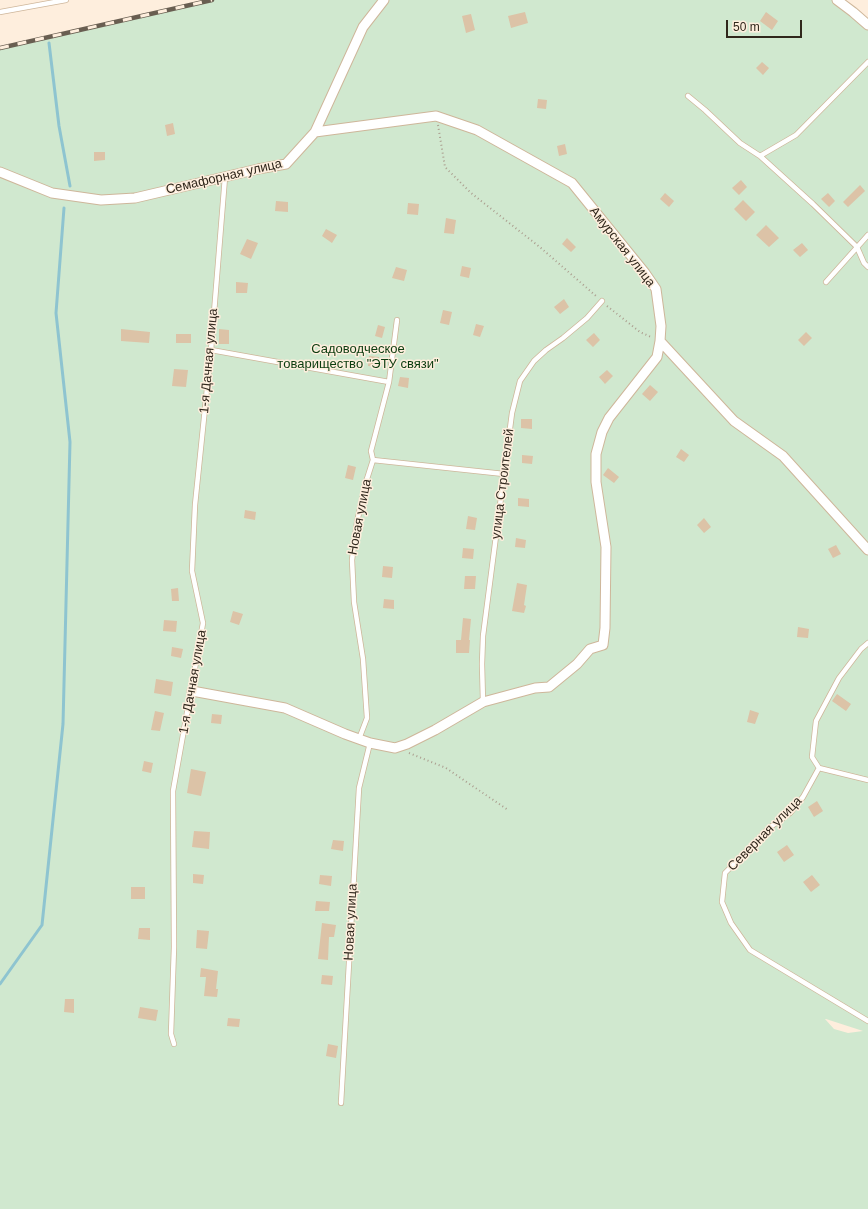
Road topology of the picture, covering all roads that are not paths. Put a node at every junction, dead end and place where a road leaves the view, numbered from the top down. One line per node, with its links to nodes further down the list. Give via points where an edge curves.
1 (66, 0): 4 (lane)
2 (384, 0): 8 (street, Семафорная улица, via 363,27)
3 (838, 0): 5 (street)
4 (0, 12)
5 (868, 25)
6 (868, 62): 9 (lane, via 796,135)
7 (688, 96): 9 (lane, via 740,143)
8 (315, 132): 11 (street, Семафорная улица, via 286,164); 18 (street, Амурская улица, via 436,116 477,130 572,183 656,289 662,326)
9 (760, 156): 13 (lane)
10 (0, 172): 11 (street, Семафорная улица, via 52,193 101,200 135,198)
11 (225, 177): 19 (lane, 1-я Дачная улица)
12 (868, 235): 13 (lane)
13 (857, 246): 14 (lane); 15 (lane)
14 (868, 267)
15 (826, 282)
16 (602, 301): 22 (lane, улица Строителей, via 587,318 534,360 520,381 512,413)
17 (397, 320): 20 (lane, Новая улица)
18 (660, 341): 23 (street, via 734,421 783,456); 26 (street, Амурская улица, via 657,357 609,418 596,454 596,482 606,547 604,645 590,649 549,687 535,688)
19 (211, 350): 20 (lane); 25 (lane, 1-я Дачная улица, via 195,504 192,571 204,623)
20 (389, 382): 21 (lane, Новая улица, via 371,451)
21 (374, 460): 22 (lane); 27 (lane, Новая улица, via 357,522 352,560 367,718)
22 (504, 474): 26 (lane, улица Строителей, via 483,636)
23 (868, 550)
24 (868, 643): 29 (lane, via 839,678 816,721 812,757)
25 (192, 691): 27 (street, via 285,708); 32 (lane, 1-я Дачная улица, via 173,790 174,947 171,1034)
26 (483, 702): 28 (street, via 407,744 395,748)
27 (359, 739): 28 (street)
28 (370, 743): 33 (lane, Новая улица, via 359,788)
29 (819, 768): 30 (lane); 31 (lane, Северная улица, via 803,797 790,813 769,828 725,873 722,902 731,923 750,950)
30 (868, 780)
31 (868, 1021)
32 (174, 1044)
33 (341, 1103)

